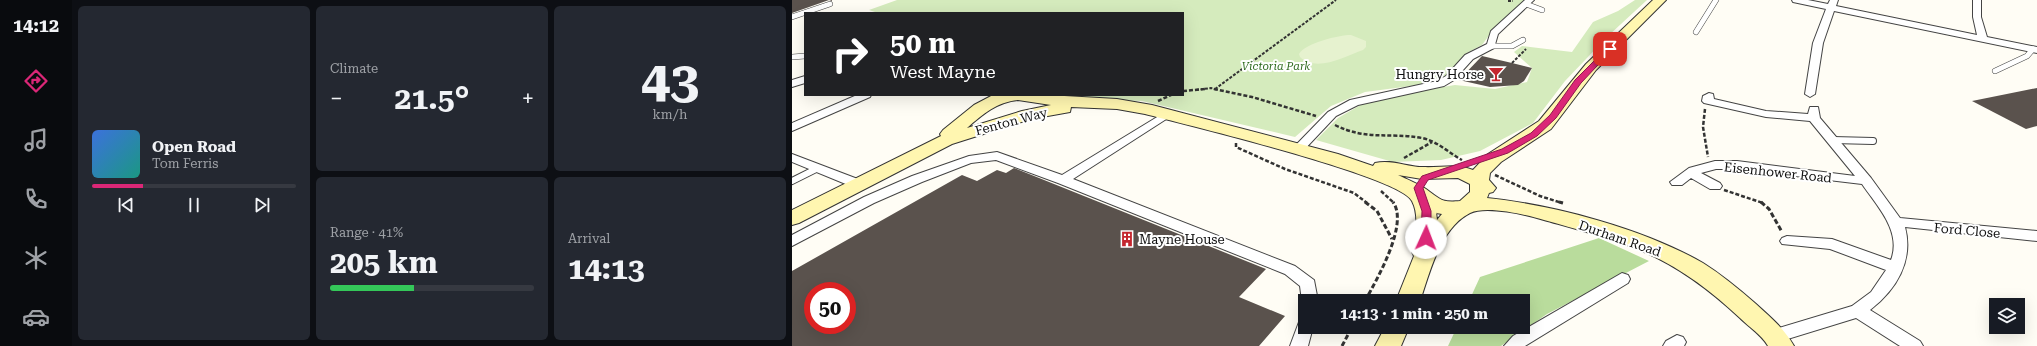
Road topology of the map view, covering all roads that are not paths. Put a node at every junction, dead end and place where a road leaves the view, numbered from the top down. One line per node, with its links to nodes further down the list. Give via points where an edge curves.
1 (1660, 0): 37 (street, via 1583,76 1544,126 1534,135)
2 (1716, 0): 12 (lane)
3 (1796, 0): 7 (street)
4 (1977, 0): 13 (street, via 1977,17)
5 (1528, 2): 8 (lane); 15 (street, via 1494,33)
6 (830, 4): 9 (lane)
7 (1833, 4): 13 (street); 22 (street, via 1818,43)
8 (1542, 10)
9 (807, 12)
10 (804, 13): 11 (lane)
11 (792, 17)
12 (1696, 32)
13 (1982, 39): 16 (street)
14 (1523, 40): 15 (lane, via 1520,44 1510,47)
15 (1491, 46): 36 (street, via 1469,57 1450,78 1440,84 1354,102 1332,114)
16 (2035, 49): 19 (lane, via 2028,56)
17 (804, 56): 18 (lane)
18 (792, 57)
19 (1995, 71)
20 (804, 79): 21 (street)
21 (792, 84)
22 (1810, 94)
23 (864, 96): 32 (street)
24 (1014, 96): 29 (street, Fenton Way, via 996,99)
25 (1023, 96): 31 (street, via 1034,100 1035,104 1030,110)
26 (1026, 96): 28 (street, Fenton Way)
27 (1708, 101): 33 (street, via 1766,114 1814,114)
28 (1095, 104): 30 (street, Fenton Way, via 1133,106); 31 (street, Fenton Way, via 1051,110)
29 (976, 111): 31 (street, via 977,118 982,121); 35 (street, Fenton Way)
30 (1166, 114): 36 (street, Fenton Way); 44 (street)
31 (1011, 120): 35 (street, Fenton Way)
32 (792, 127)
33 (1833, 140): 34 (lane); 46 (street)
34 (1873, 141)
35 (930, 147): 48 (street, Fenton Way)
36 (1298, 149): 39 (street, Fenton Way)
37 (1505, 151): 41 (street); 43 (street, via 1478,177)
38 (792, 158): 40 (street)
39 (1331, 158): 41 (street, Fenton Way, via 1412,172); 50 (street, Fenton Way, via 1391,179)
40 (818, 168): 45 (lane); 48 (street)
41 (1439, 172): 43 (street, Fenton Way, via 1462,172 1473,178); 50 (street, via 1425,178 1421,183 1418,188)
42 (1691, 173): 46 (street, Eisenhower Road, via 1715,165 1737,165); 47 (street, Eisenhower Road); 49 (street, Eisenhower Road)
43 (1485, 178): 51 (street, via 1476,200); 52 (street, Durham Road, via 1500,197)
44 (1063, 180): 56 (street, via 997,156 969,160 869,200); 61 (street, via 1290,270 1308,284)
45 (792, 181)
46 (1866, 181): 54 (street)
47 (1677, 182)
48 (858, 184): 53 (street, Fenton Way)
49 (1715, 186)
50 (1421, 196): 51 (street, Fenton Way, via 1443,208); 58 (street, via 1427,222)
51 (1464, 207): 52 (street, Durham Road, via 1499,204); 58 (street, via 1444,225)
52 (1524, 208): 66 (street, Durham Road, via 1622,236 1670,256 1727,292)
53 (792, 218)
54 (1896, 222): 55 (street, Ford Close); 59 (street, via 1901,241)
55 (2037, 236)
56 (792, 241)
57 (1787, 241): 59 (street, via 1832,244)
58 (1420, 266): 62 (street)
59 (1896, 268): 63 (street, via 1877,296)
60 (1622, 279): 69 (street)
61 (1309, 294)
62 (1410, 294)
63 (1858, 311): 66 (street); 70 (street)
64 (1303, 334): 67 (street)
65 (1394, 334): 68 (street)
66 (1778, 341)
67 (1299, 346)
68 (1388, 346)
69 (1513, 346)
70 (1914, 346)

